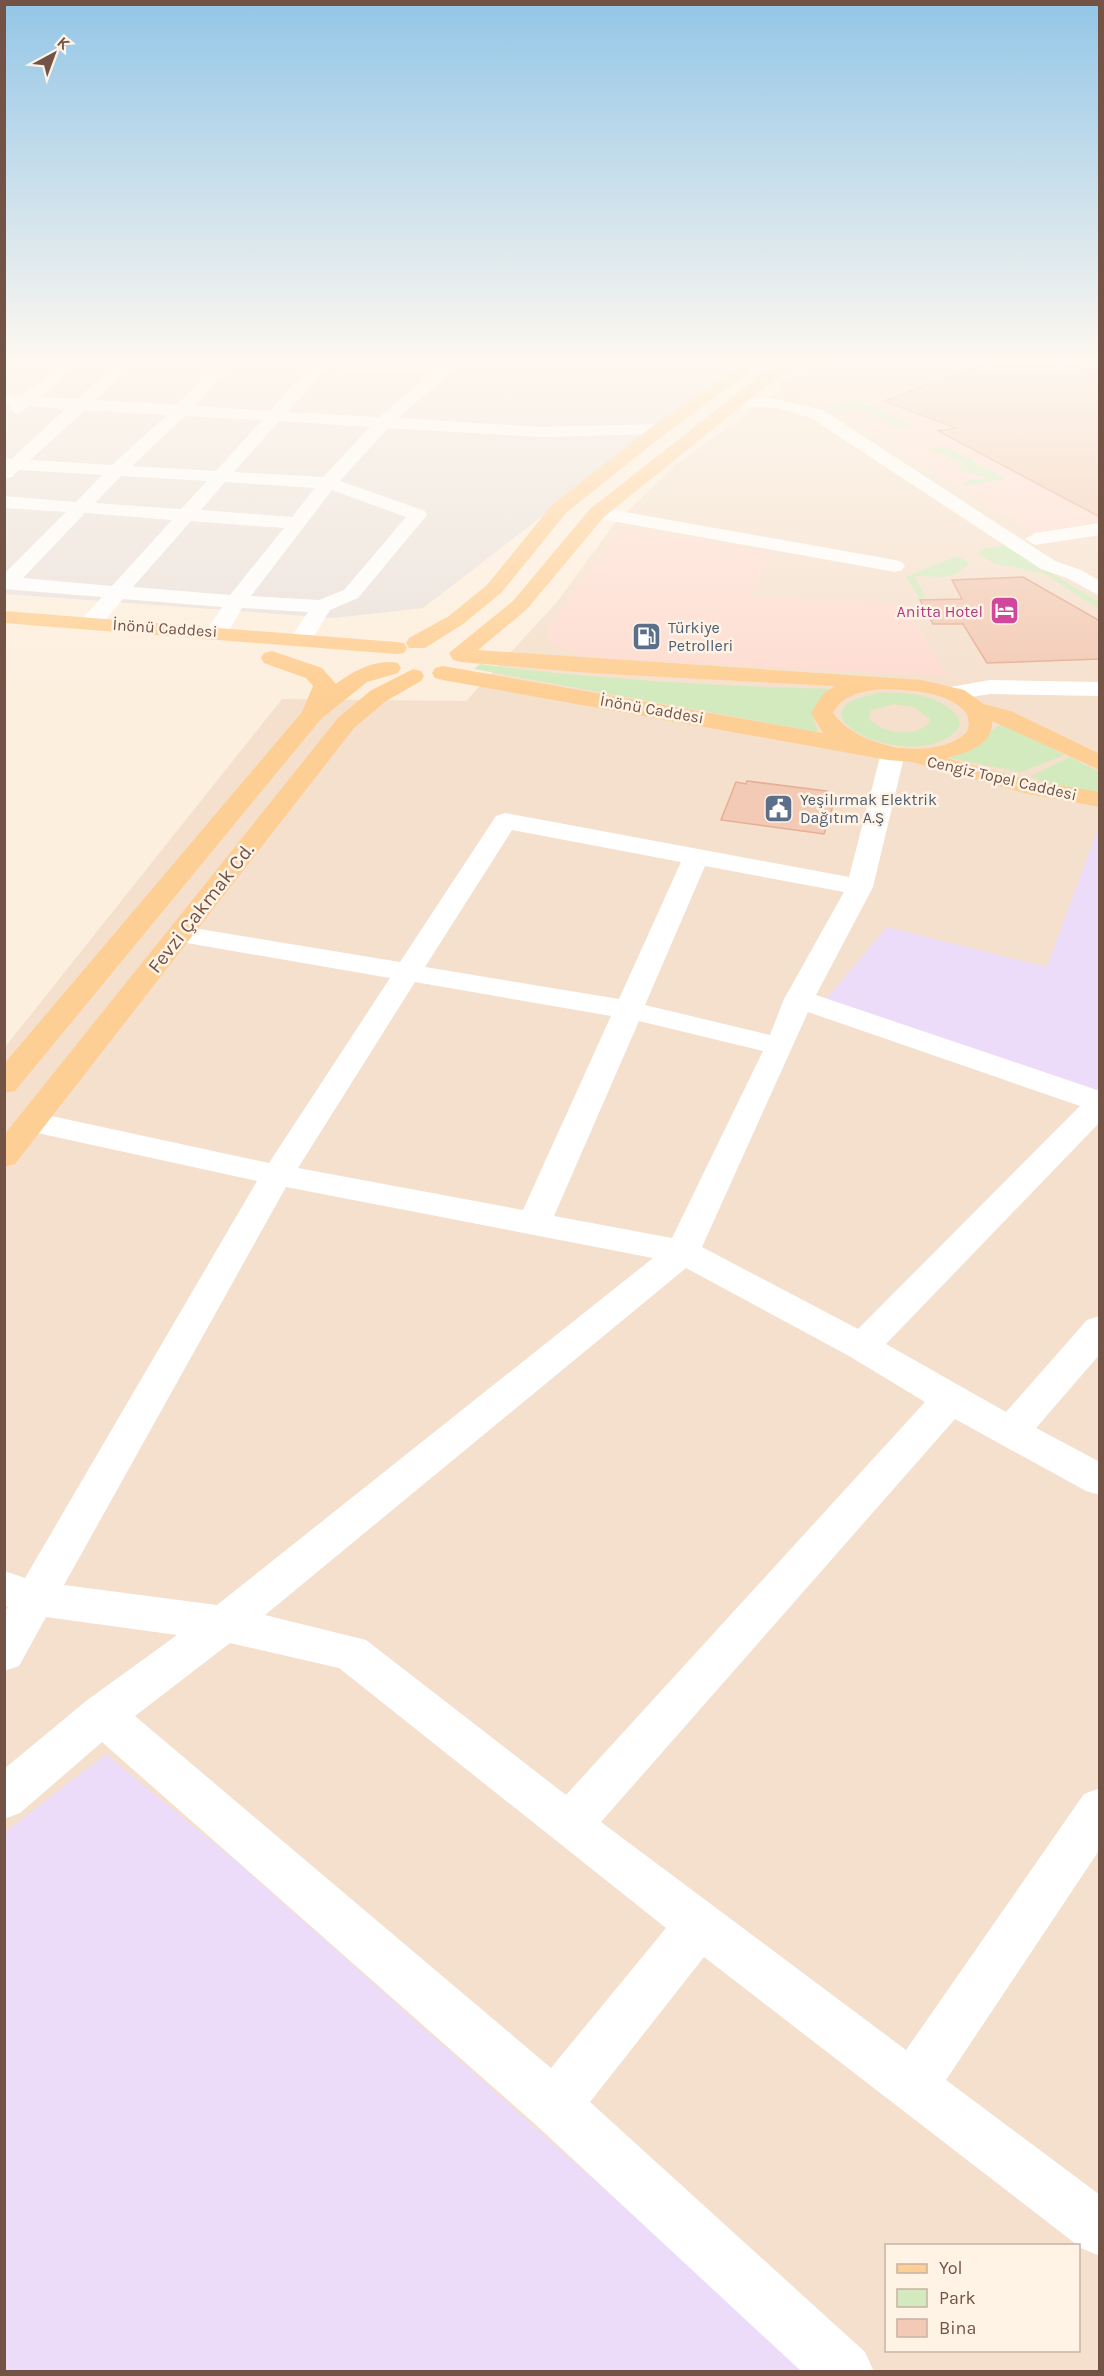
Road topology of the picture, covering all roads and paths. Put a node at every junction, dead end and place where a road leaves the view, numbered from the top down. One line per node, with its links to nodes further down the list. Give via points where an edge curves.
1 (115, 472): 12 (street)
2 (150, 472): 9 (street)
3 (225, 472): 9 (street)
4 (338, 472): 10 (street)
5 (606, 472): 33 (main road, via 559,509 494,589)
6 (649, 472): 13 (main road)
7 (905, 472): 19 (street, via 1048,566)
8 (927, 472): 17 (street)
9 (221, 476): 10 (street); 14 (street)
10 (328, 483): 15 (street); 25 (street, via 418,515 351,594)
11 (4, 502): 12 (street)
12 (80, 507): 14 (street); 20 (street)
13 (597, 513): 18 (street); 24 (main road)
14 (188, 515): 15 (street); 22 (street)
15 (298, 523): 23 (street)
16 (1100, 529): 17 (street)
17 (1035, 540): 19 (street, via 1073,563)
18 (895, 566)
19 (1074, 574): 21 (street)
20 (6, 583): 22 (street)
21 (1100, 590)
22 (116, 593): 23 (street); 27 (street)
23 (236, 603): 25 (street); 28 (street)
24 (520, 605): 31 (main road); 34 (main road, via 520,636 541,652)
25 (322, 606): 29 (street)
26 (4, 617): 27 (main road, İnönü Caddesi)
27 (90, 623): 28 (main road, İnönü Caddesi)
28 (217, 632): 29 (main road, İnönü Caddesi)
29 (300, 639): 33 (main road, İnönü Caddesi)
30 (96, 645): 32 (main road, İnönü Caddesi)
31 (460, 654): 33 (main road, İnönü Caddesi, via 438,643); 34 (main road, İnönü Caddesi); 35 (main road, via 458,666)
32 (272, 658): 33 (main road, İnönü Caddesi); 40 (main road, via 314,673 325,685)
33 (401, 660): 35 (main road, İnönü Caddesi); 40 (main road, Fevzi Çakmak Cd., via 359,677); 46 (main road, Fevzi Çakmak Cd., via 378,696 346,723)
34 (590, 666): 36 (main road, İnönü Caddesi)
35 (443, 673): 41 (main road, İnönü Caddesi)
36 (879, 682): 38 (main road, İnönü Caddesi, via 929,686); 41 (main road, via 837,693 826,702 822,713 826,725 840,737)
37 (1100, 689): 38 (street, via 990,687)
38 (965, 702): 39 (street, via 996,706); 41 (main road, via 982,720 980,732 970,742 953,749); 42 (main road)
39 (1100, 704)
40 (313, 714): 51 (main road, Fevzi Çakmak Cd.)
41 (886, 751): 43 (main road, Cengiz Topel Caddesi, via 1028,787); 45 (street)
42 (1100, 763)
43 (1100, 800)
44 (697, 855): 45 (street); 47 (street, via 505,821); 49 (street)
45 (860, 887): 48 (street)
46 (181, 934): 47 (street); 53 (main road, Fevzi Çakmak Cd.)
47 (409, 974): 49 (street); 55 (street)
48 (799, 999): 50 (street); 52 (street)
49 (630, 1010): 50 (street); 56 (street)
50 (780, 1046): 57 (street)
51 (4, 1084)
52 (1100, 1103): 59 (street)
53 (33, 1122): 54 (main road, Fevzi Çakmak Cd.); 55 (street)
54 (4, 1156)
55 (277, 1175): 56 (street); 63 (street)
56 (535, 1222): 57 (street)
57 (683, 1252): 59 (street); 64 (street)
58 (1100, 1329): 61 (street)
59 (862, 1347): 60 (street)
60 (950, 1399): 61 (street); 69 (street)
61 (1011, 1431): 62 (street)
62 (1100, 1480)
63 (21, 1593): 64 (street); 65 (street)
64 (224, 1624): 66 (street); 69 (street, via 351,1653)
65 (4, 1653)
66 (102, 1715): 67 (street); 72 (street)
67 (4, 1798)
68 (1100, 1809): 71 (street)
69 (569, 1826): 70 (street)
70 (699, 1925): 71 (street); 72 (street)
71 (912, 2086): 73 (street)
72 (554, 2105): 74 (street)
73 (1100, 2229)
74 (845, 2372)

